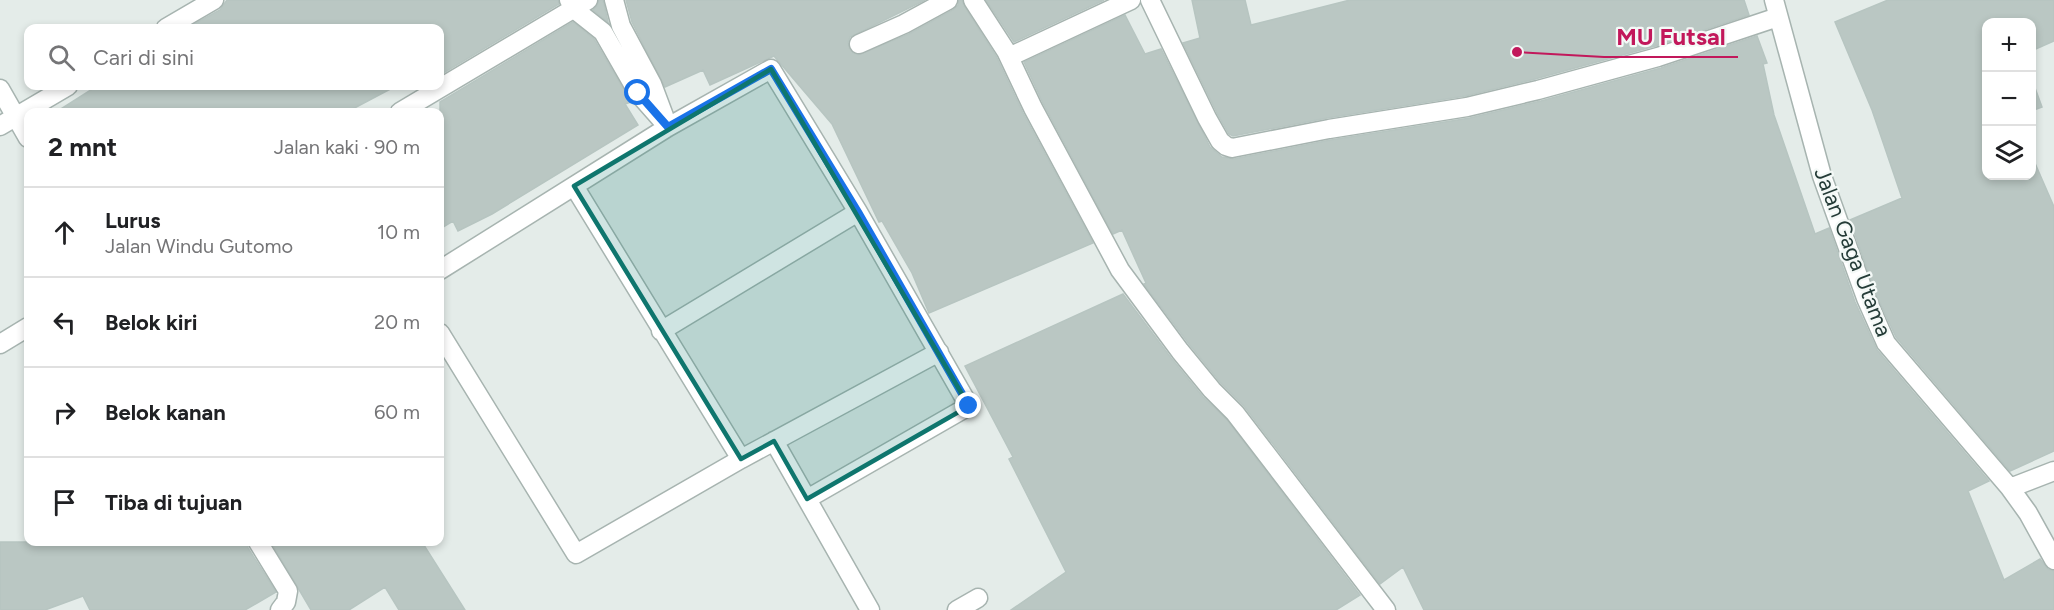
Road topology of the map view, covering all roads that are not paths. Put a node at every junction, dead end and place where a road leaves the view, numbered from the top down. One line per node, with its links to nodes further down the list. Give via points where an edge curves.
1 (214, 0): 9 (street)
2 (614, 0): 21 (street, via 621,26 652,84)
3 (948, 0): 10 (street)
4 (973, 0): 11 (street)
5 (1131, 0): 11 (street)
6 (1150, 0): 8 (street, via 1207,118 1220,141 1232,148 1467,107 1538,90 1658,57)
7 (577, 3): 12 (street); 21 (street, via 603,33 638,93)
8 (1776, 9): 34 (street, Jalan Gaga Utama, via 1822,176 1886,342)
9 (173, 24)
10 (860, 44)
11 (1009, 57): 42 (street, via 1120,270)
12 (444, 85)
13 (0, 89): 19 (street)
14 (61, 90): 16 (street)
15 (436, 90): 17 (street)
16 (30, 108)
17 (406, 108)
18 (24, 111): 19 (street)
19 (16, 116): 20 (street); 22 (street)
20 (0, 126)
21 (668, 127): 23 (street); 24 (street, via 771,69)
22 (24, 131)
23 (574, 186): 25 (street); 27 (street)
24 (858, 212): 27 (street); 30 (street)
25 (444, 267)
26 (24, 329): 29 (street)
27 (661, 331): 32 (street)
28 (444, 340): 32 (street, via 576,554)
29 (0, 344)
30 (939, 352): 31 (street); 35 (street, via 969,406)
31 (774, 441): 32 (street); 35 (street)
32 (741, 459)
33 (2054, 471): 34 (street)
34 (2010, 488): 37 (street, Jalan Gaga Utama)
35 (807, 499): 40 (street)
36 (260, 546): 39 (street, via 288,591)
37 (2054, 560)
38 (978, 598): 41 (street)
39 (280, 610)
40 (870, 610)
41 (957, 610)
42 (1386, 610)

